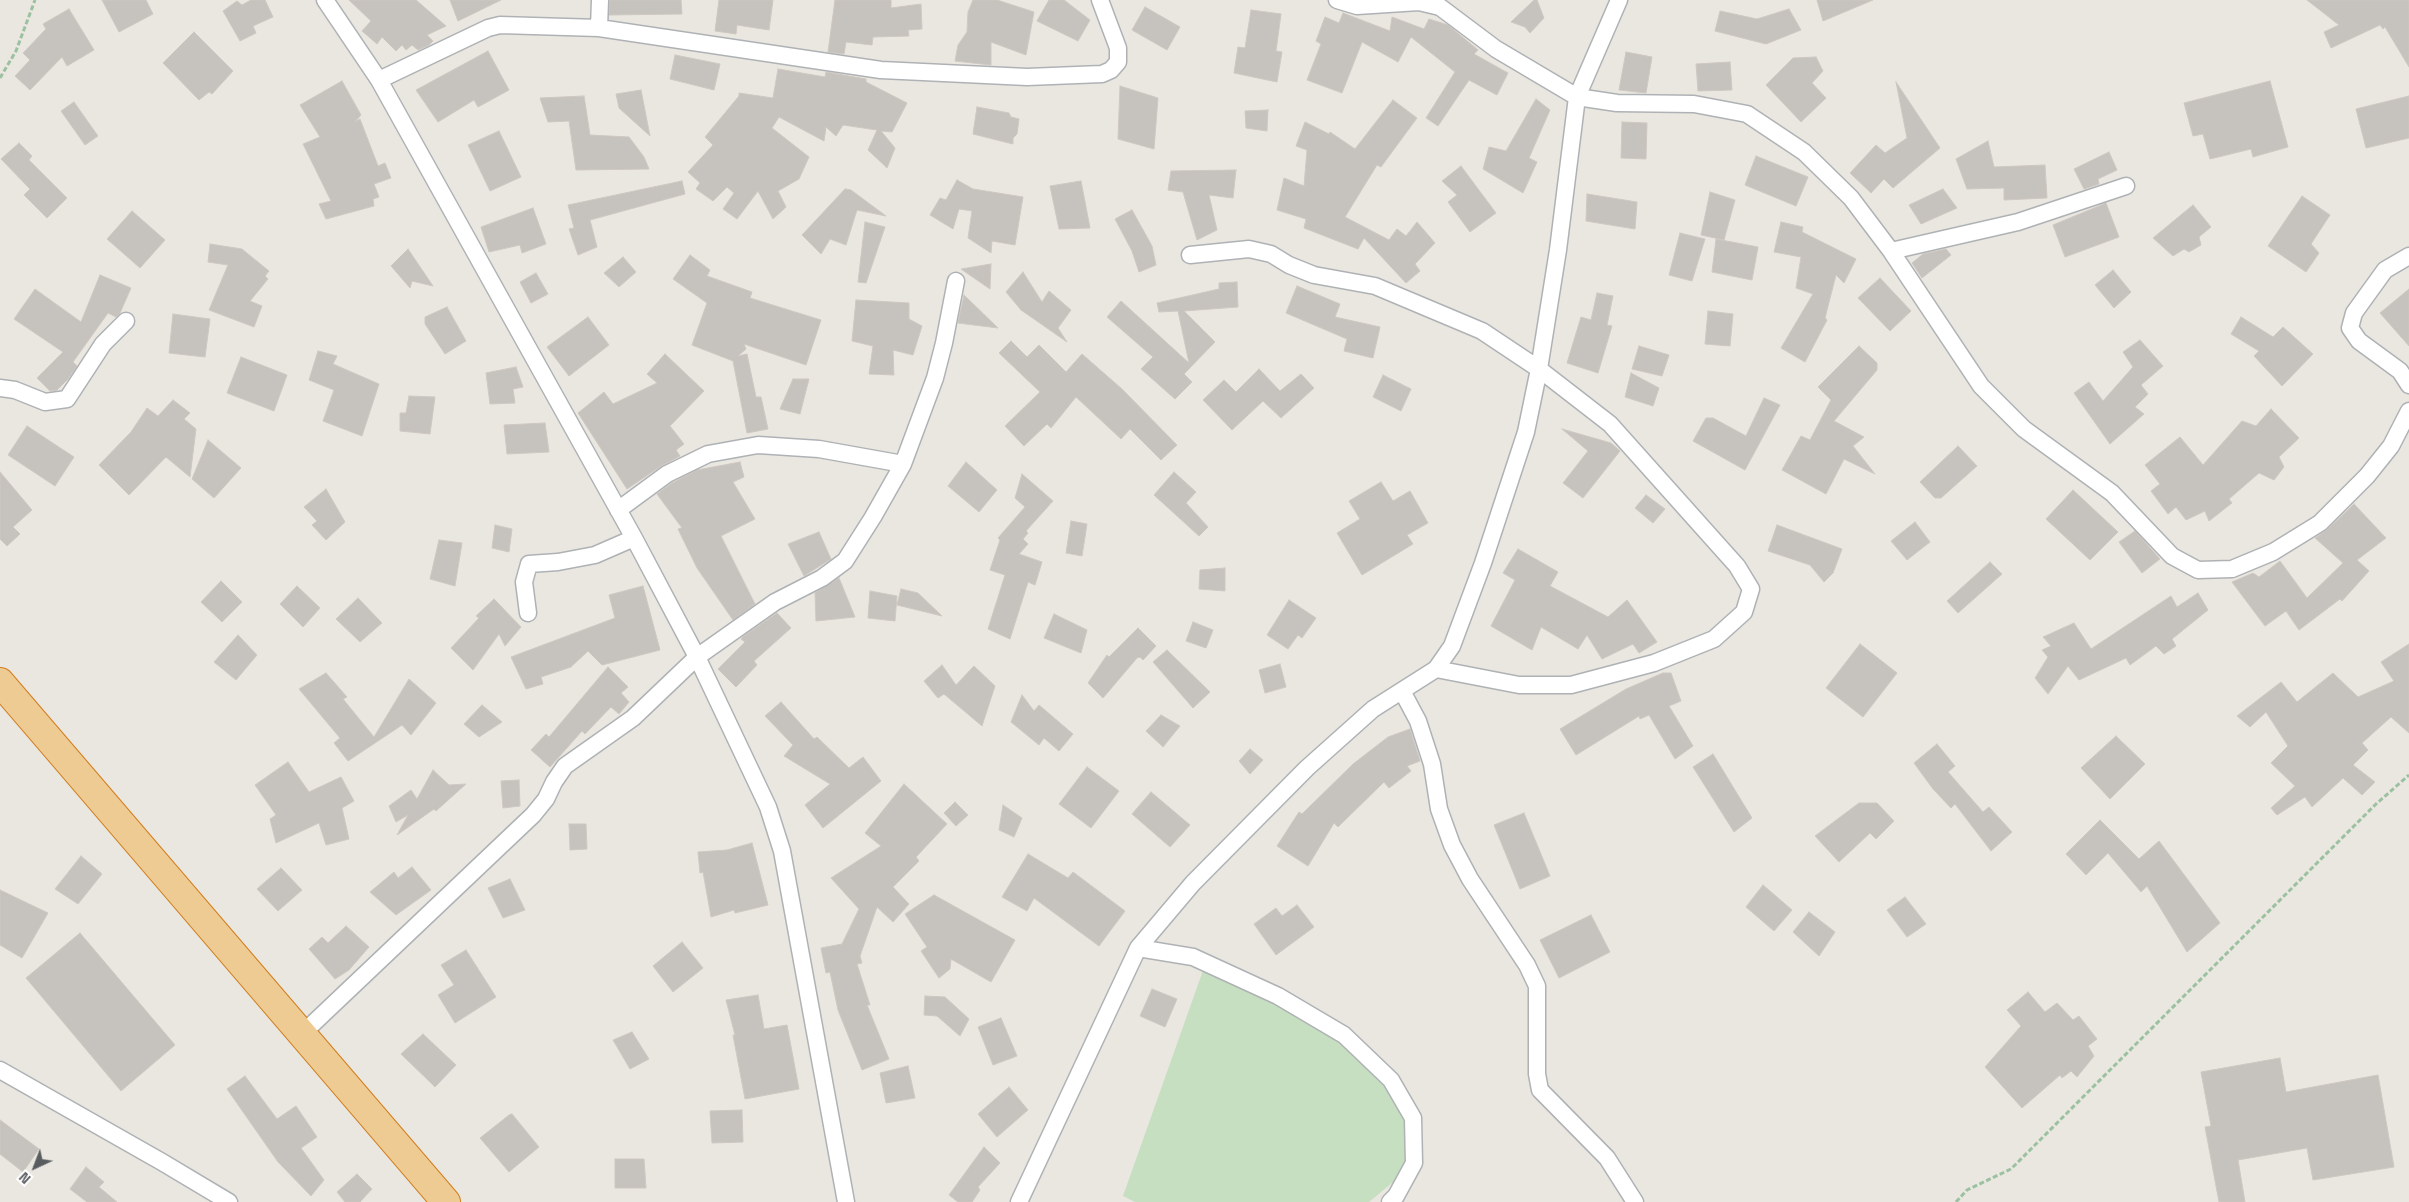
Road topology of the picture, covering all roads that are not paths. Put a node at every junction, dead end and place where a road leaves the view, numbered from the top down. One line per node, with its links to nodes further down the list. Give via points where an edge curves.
1 (325, 0): 7 (street)
2 (600, 0): 6 (street)
3 (1100, 0): 6 (street, via 1118,48 1118,62 1102,74 1027,77 881,70)
4 (1337, 0): 8 (street, via 1357,6 1419,2 1440,7 1496,49)
5 (1619, 0): 8 (street)
6 (600, 28): 7 (street, via 500,25)
7 (379, 80): 20 (street)
8 (1577, 97): 10 (street, via 1617,103 1694,104 1747,114 1804,152 1851,198); 15 (street)
9 (2126, 186): 10 (street, via 2018,222)
10 (1891, 251): 18 (street, via 1981,386 2024,429 2112,493 2172,556 2198,570 2232,569 2273,552 2320,523 2367,476 2391,446)
11 (1190, 255): 15 (street, via 1249,249 1271,254 1314,275 1375,286 1482,330)
12 (2409, 256): 16 (street, via 2385,270 2354,314 2350,328 2359,342 2400,371)
13 (956, 281): 19 (street, via 935,378)
14 (126, 321): 17 (street, via 103,344 67,399 45,402 15,390)
15 (1539, 369): 24 (street, via 1526,432 1484,563 1452,646); 24 (street, via 1610,424 1737,566 1751,589 1744,612 1714,640 1654,663 1571,685 1518,685)
16 (2409, 385)
17 (0, 388)
18 (2409, 410)
19 (902, 464): 20 (street, via 819,449 758,445 708,454 667,474); 23 (street, via 845,561 822,578 775,602)
20 (618, 510): 21 (street)
21 (634, 538): 22 (street, via 595,555 529,564 524,582); 23 (street)
22 (528, 613)
23 (697, 657): 28 (street, via 633,718 565,766 533,815); 32 (street, via 768,807 782,851)
24 (1436, 669): 26 (street)
25 (0, 682): 28 (highway)
26 (1402, 691): 27 (street, via 1373,709 1307,768 1193,883); 35 (street, via 1418,721 1452,844 1470,879 1527,965 1537,986 1537,1074 1540,1090 1607,1158)
27 (1138, 948): 33 (street); 34 (street, via 1193,957 1278,996 1344,1034 1391,1080 1413,1118 1414,1163)
28 (302, 1034): 31 (highway)
29 (0, 1070): 30 (street)
30 (228, 1202)
31 (446, 1202)
32 (846, 1202)
33 (1019, 1202)
34 (1390, 1202)
35 (1635, 1202)

